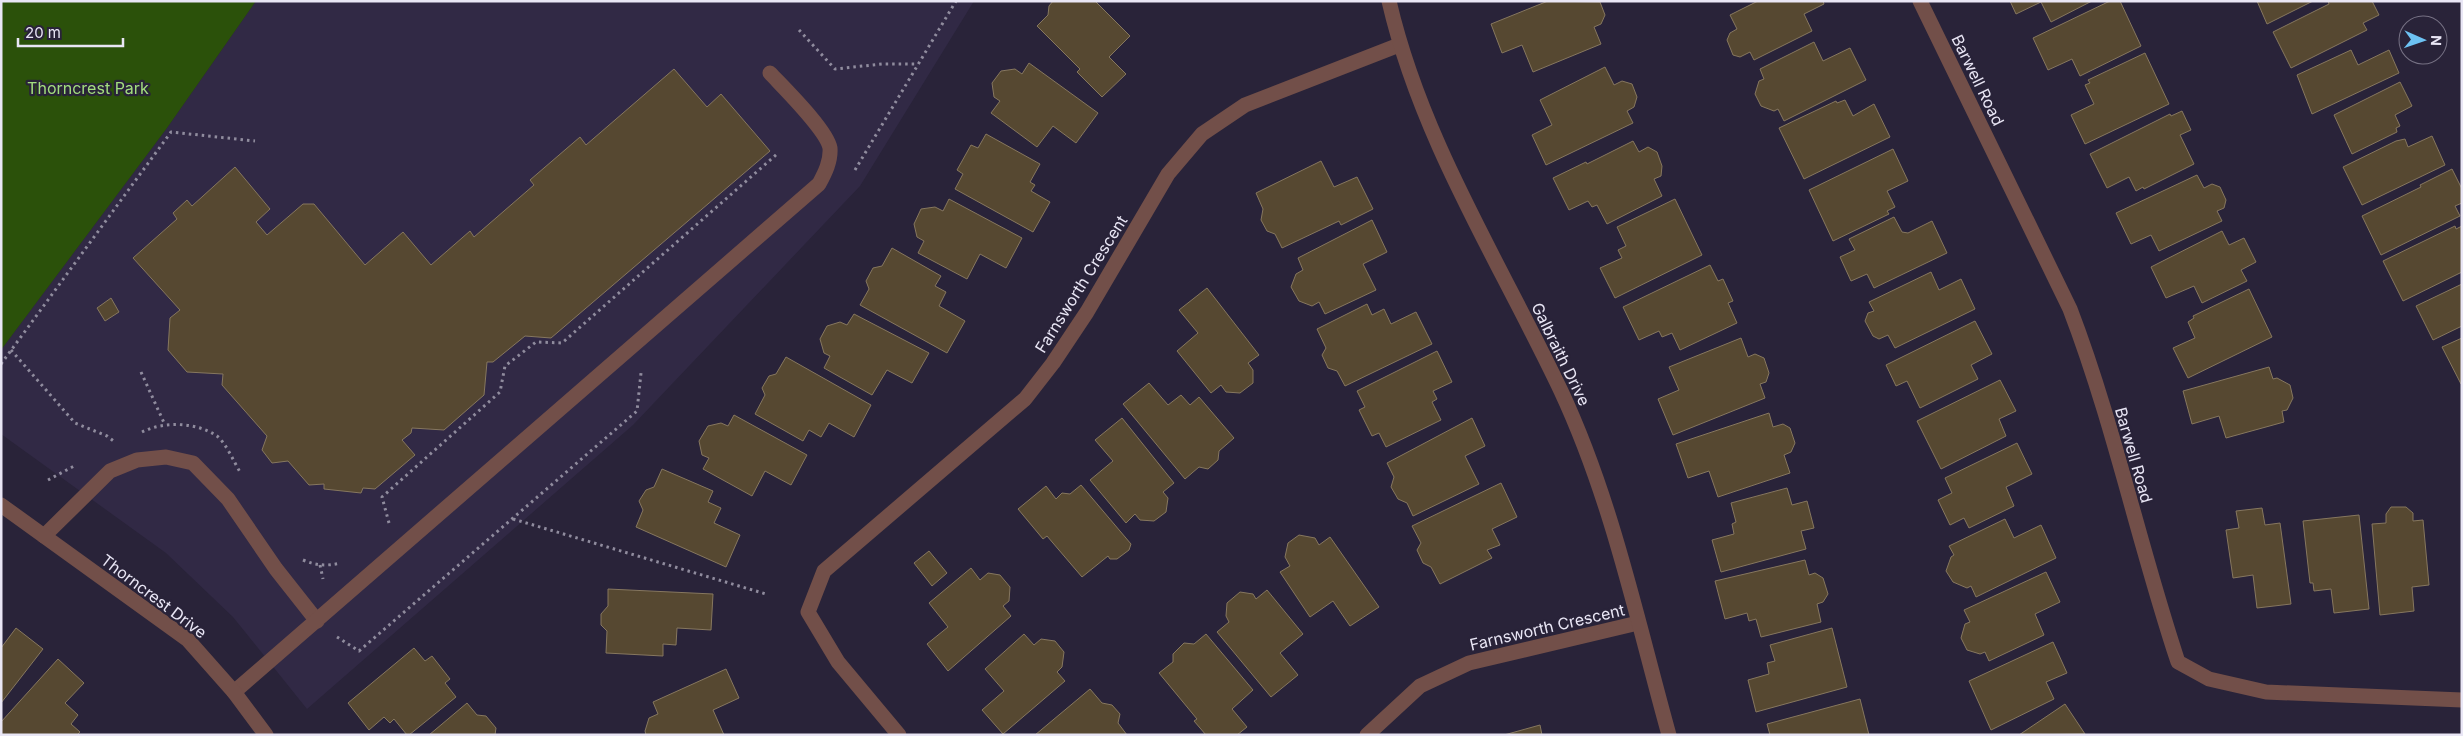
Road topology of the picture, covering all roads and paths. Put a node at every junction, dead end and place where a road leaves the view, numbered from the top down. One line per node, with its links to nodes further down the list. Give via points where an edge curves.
1 (956, 1): 6 (path)
2 (1389, 1): 5 (street, Galbraith Drive)
3 (1920, 1): 32 (street, Barwell Road, via 2070,310 2088,358 2178,662 2209,679 2266,692)
4 (799, 30): 6 (path, via 835,69)
5 (1399, 45): 29 (street, Galbraith Drive, via 1439,145 1562,392 1592,465); 34 (street, Farnsworth Crescent, via 1245,105 1202,134 1168,174 1088,312 1025,398 824,571 808,612 838,662)
6 (919, 64): 10 (path, via 853,173)
7 (770, 73): 10 (street, via 818,126 830,147 828,168)
8 (255, 141): 11 (path, via 170,132)
9 (778, 154): 23 (path, via 562,343 536,342 505,366 500,392 382,497 390,522)
10 (819, 184): 28 (street)
11 (11, 350): 12 (path); 17 (path, via 75,424 117,443)
12 (1, 364)
13 (648, 366): 22 (path, via 641,373 637,411)
14 (141, 372): 15 (path)
15 (165, 425): 16 (path); 19 (path, via 196,427 218,437)
16 (140, 432)
17 (108, 448)
18 (83, 462): 20 (path)
19 (243, 476)
20 (48, 480)
21 (1, 505): 24 (street, Thorncrest Drive)
22 (513, 518): 27 (path); 30 (path, via 360,651 337,637)
23 (383, 528)
24 (44, 536): 28 (street, via 110,471 137,460 166,457 193,463 228,499); 31 (street, Thorncrest Drive, via 188,640)
25 (298, 557): 26 (path, via 320,565)
26 (343, 563)
27 (766, 594)
28 (317, 621): 31 (street)
29 (1638, 623): 35 (street, Farnsworth Crescent, via 1469,663 1420,686); 36 (street, Galbraith Drive)
30 (332, 641)
31 (234, 692): 33 (street, Thorncrest Drive)
32 (2462, 700)
33 (266, 735)
34 (899, 735)
35 (1367, 735)
36 (1669, 735)

